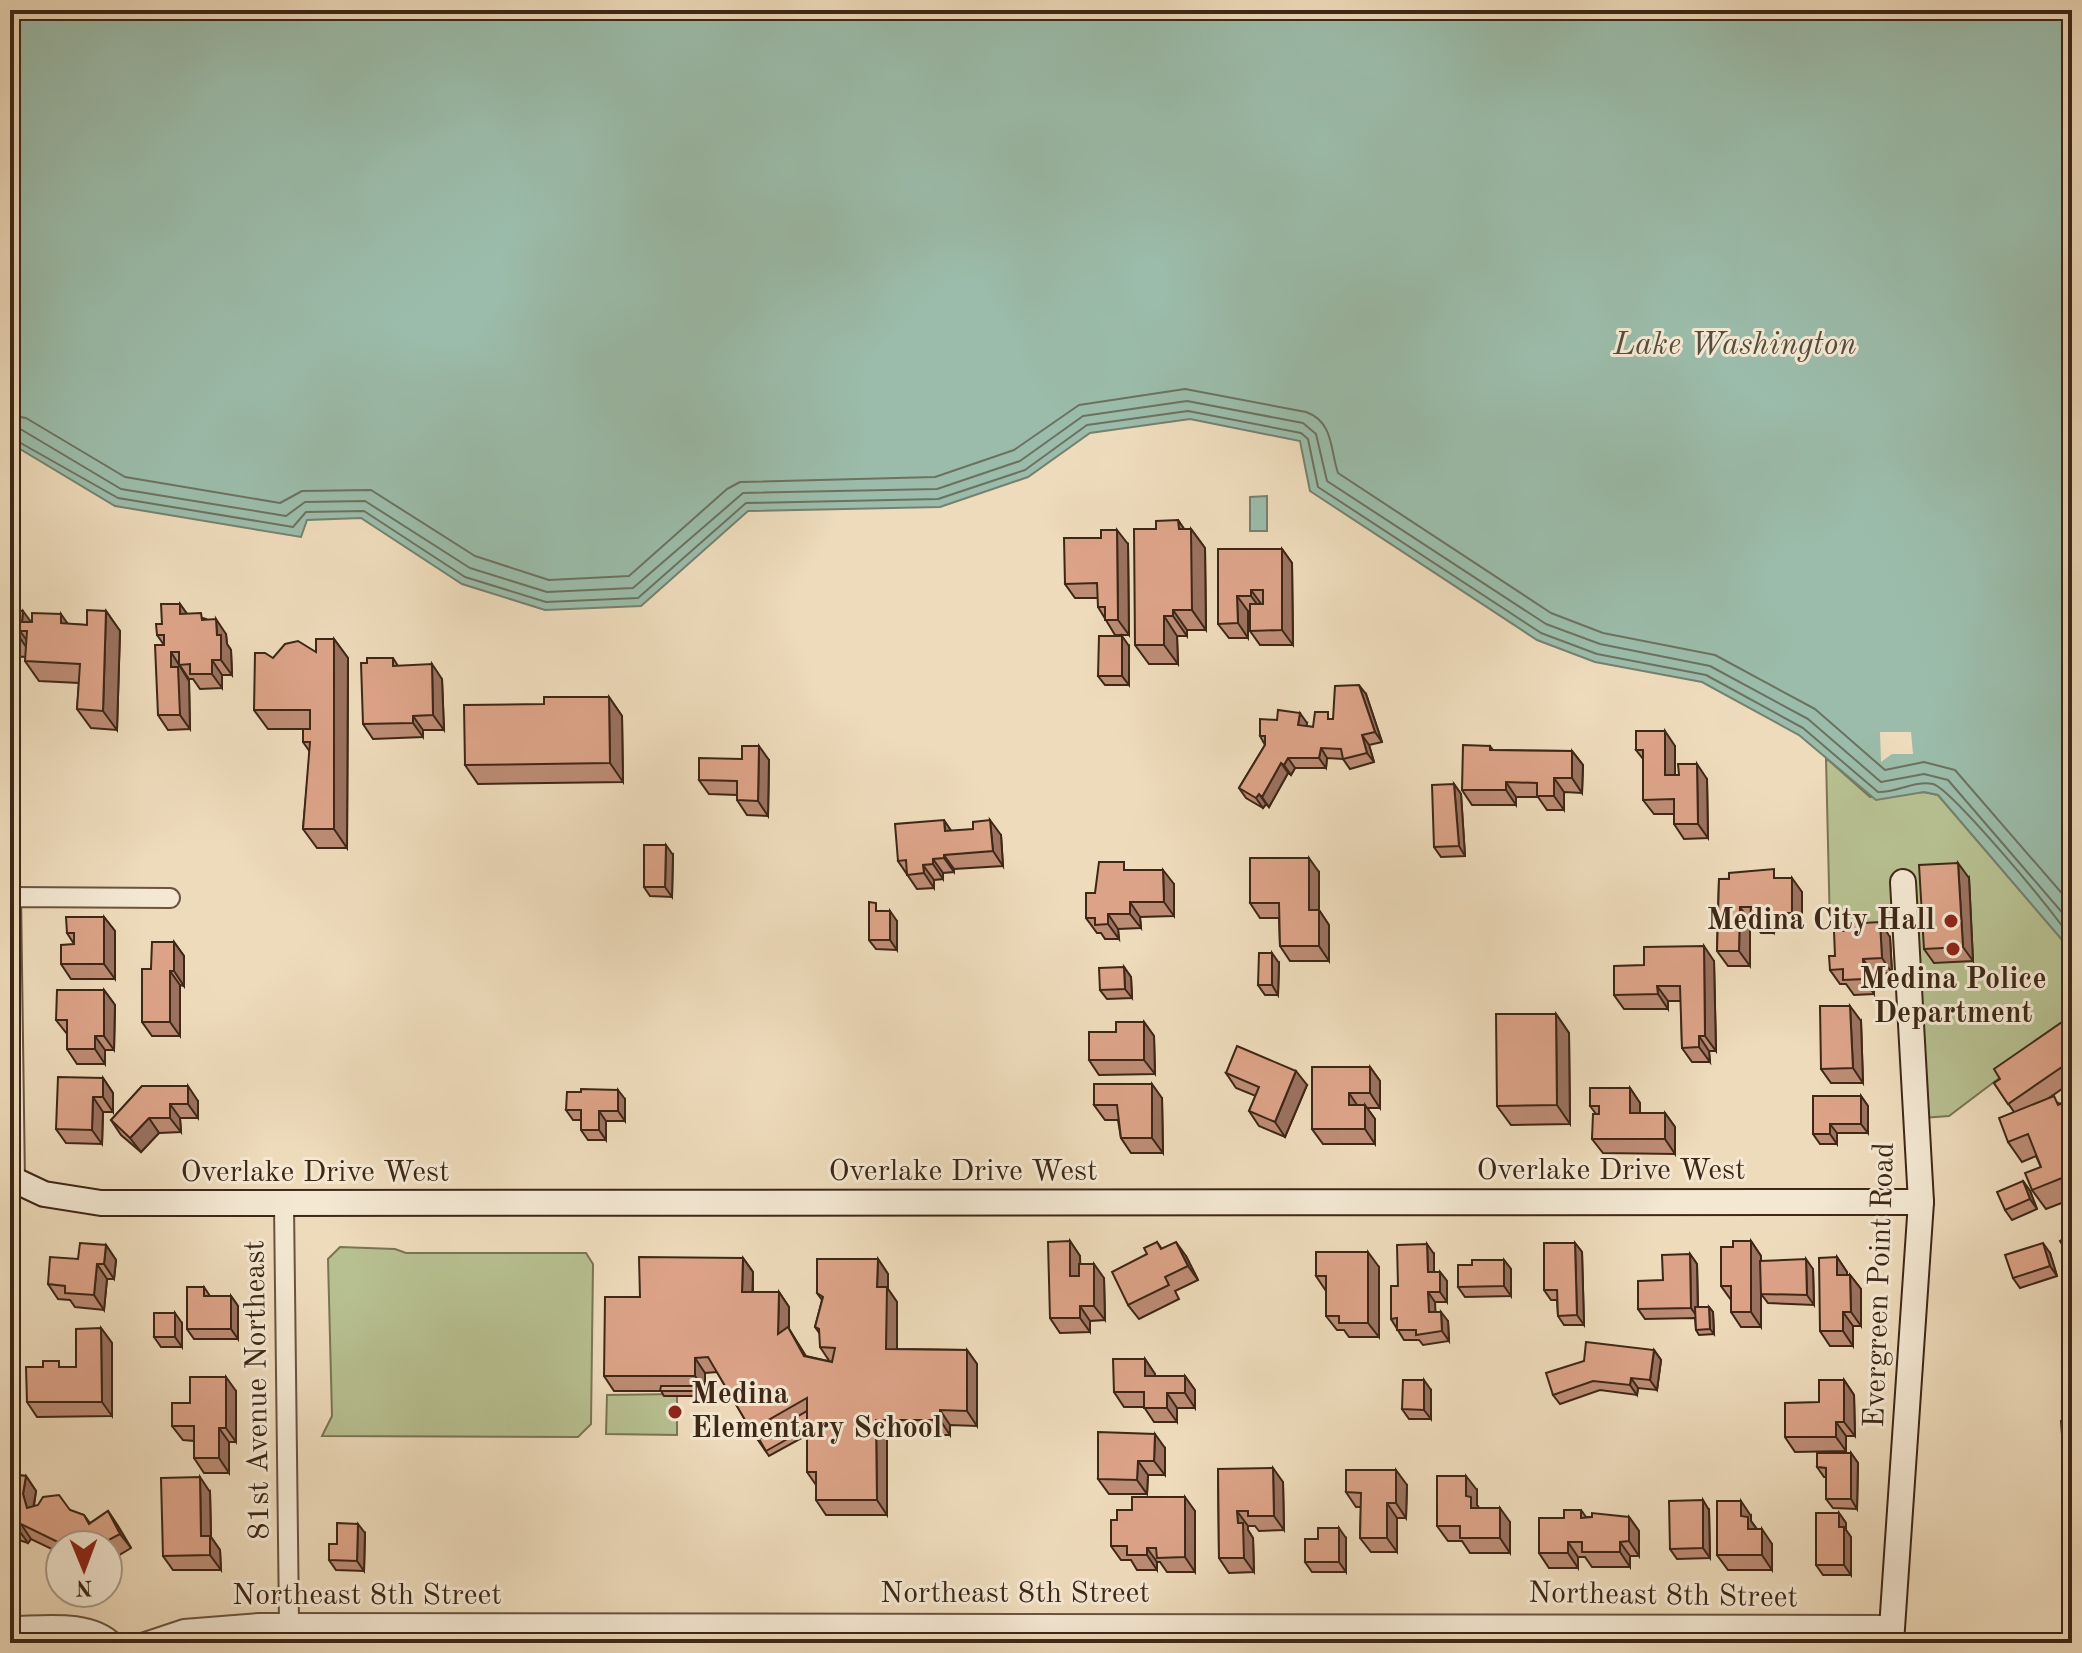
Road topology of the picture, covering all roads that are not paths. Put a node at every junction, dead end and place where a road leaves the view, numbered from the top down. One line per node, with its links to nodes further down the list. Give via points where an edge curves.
1 (1903, 882): 5 (street, Evergreen Point Road)
2 (11, 897): 3 (street); 4 (street)
3 (170, 898)
4 (12, 1180): 6 (street, Overlake Drive West, via 44,1194 101,1203)
5 (1921, 1202): 6 (street, Overlake Drive West); 10 (street, Evergreen Point Road)
6 (284, 1205): 7 (street, 81st Avenue Northeast)
7 (289, 1622): 8 (street, Northeast 8th Street); 12 (street, Northeast 8th Street, via 184,1629)
8 (704, 1624): 10 (street, Northeast 8th Street, via 1316,1621); 13 (street)
9 (10, 1626): 11 (street, via 71,1626 93,1630)
10 (1890, 1634)
11 (114, 1643)
12 (142, 1643)
13 (704, 1643)

